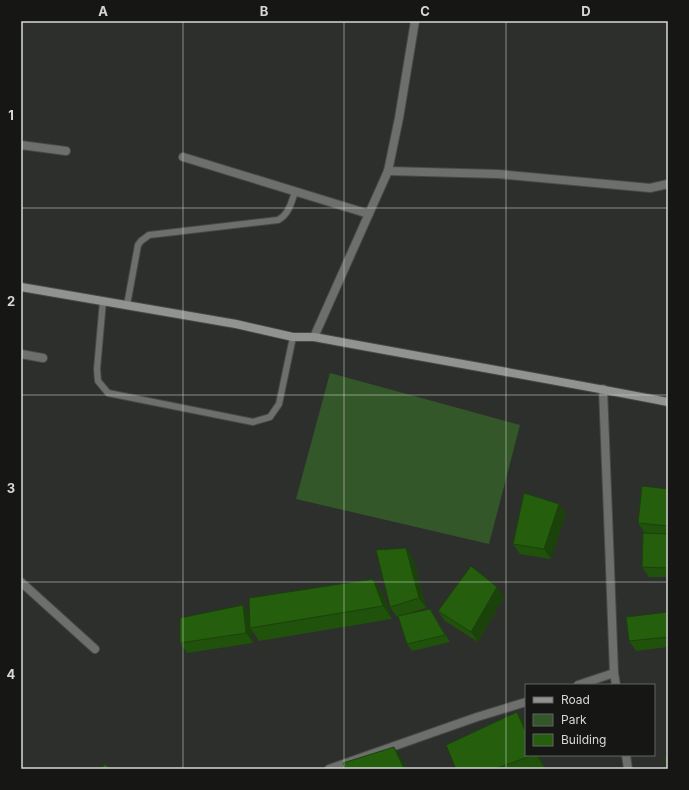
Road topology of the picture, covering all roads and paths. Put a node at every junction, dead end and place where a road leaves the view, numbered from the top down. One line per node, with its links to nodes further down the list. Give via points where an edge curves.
1 (416, 21): 5 (street)
2 (21, 144): 3 (street)
3 (66, 151)
4 (183, 157): 7 (street)
5 (388, 171): 6 (street, via 498,174 650,188); 8 (street)
6 (668, 184)
7 (295, 192): 8 (street); 11 (lane, via 288,212 278,220 149,235 140,241)
8 (369, 214): 13 (street)
9 (21, 287): 10 (street)
10 (103, 301): 11 (street); 12 (lane, via 97,369 98,381 108,393 253,422 270,417 279,404)
11 (127, 306): 12 (street)
12 (293, 336): 13 (street)
13 (314, 337): 16 (street)
14 (21, 354): 15 (street)
15 (44, 358)
16 (604, 389): 17 (street); 20 (street)
17 (668, 402)
18 (21, 582): 19 (street)
19 (95, 649)
20 (614, 673): 21 (street); 22 (street)
21 (581, 684)
22 (616, 684)
23 (525, 702): 25 (street)
24 (626, 756): 26 (street)
25 (329, 769)
26 (628, 769)

